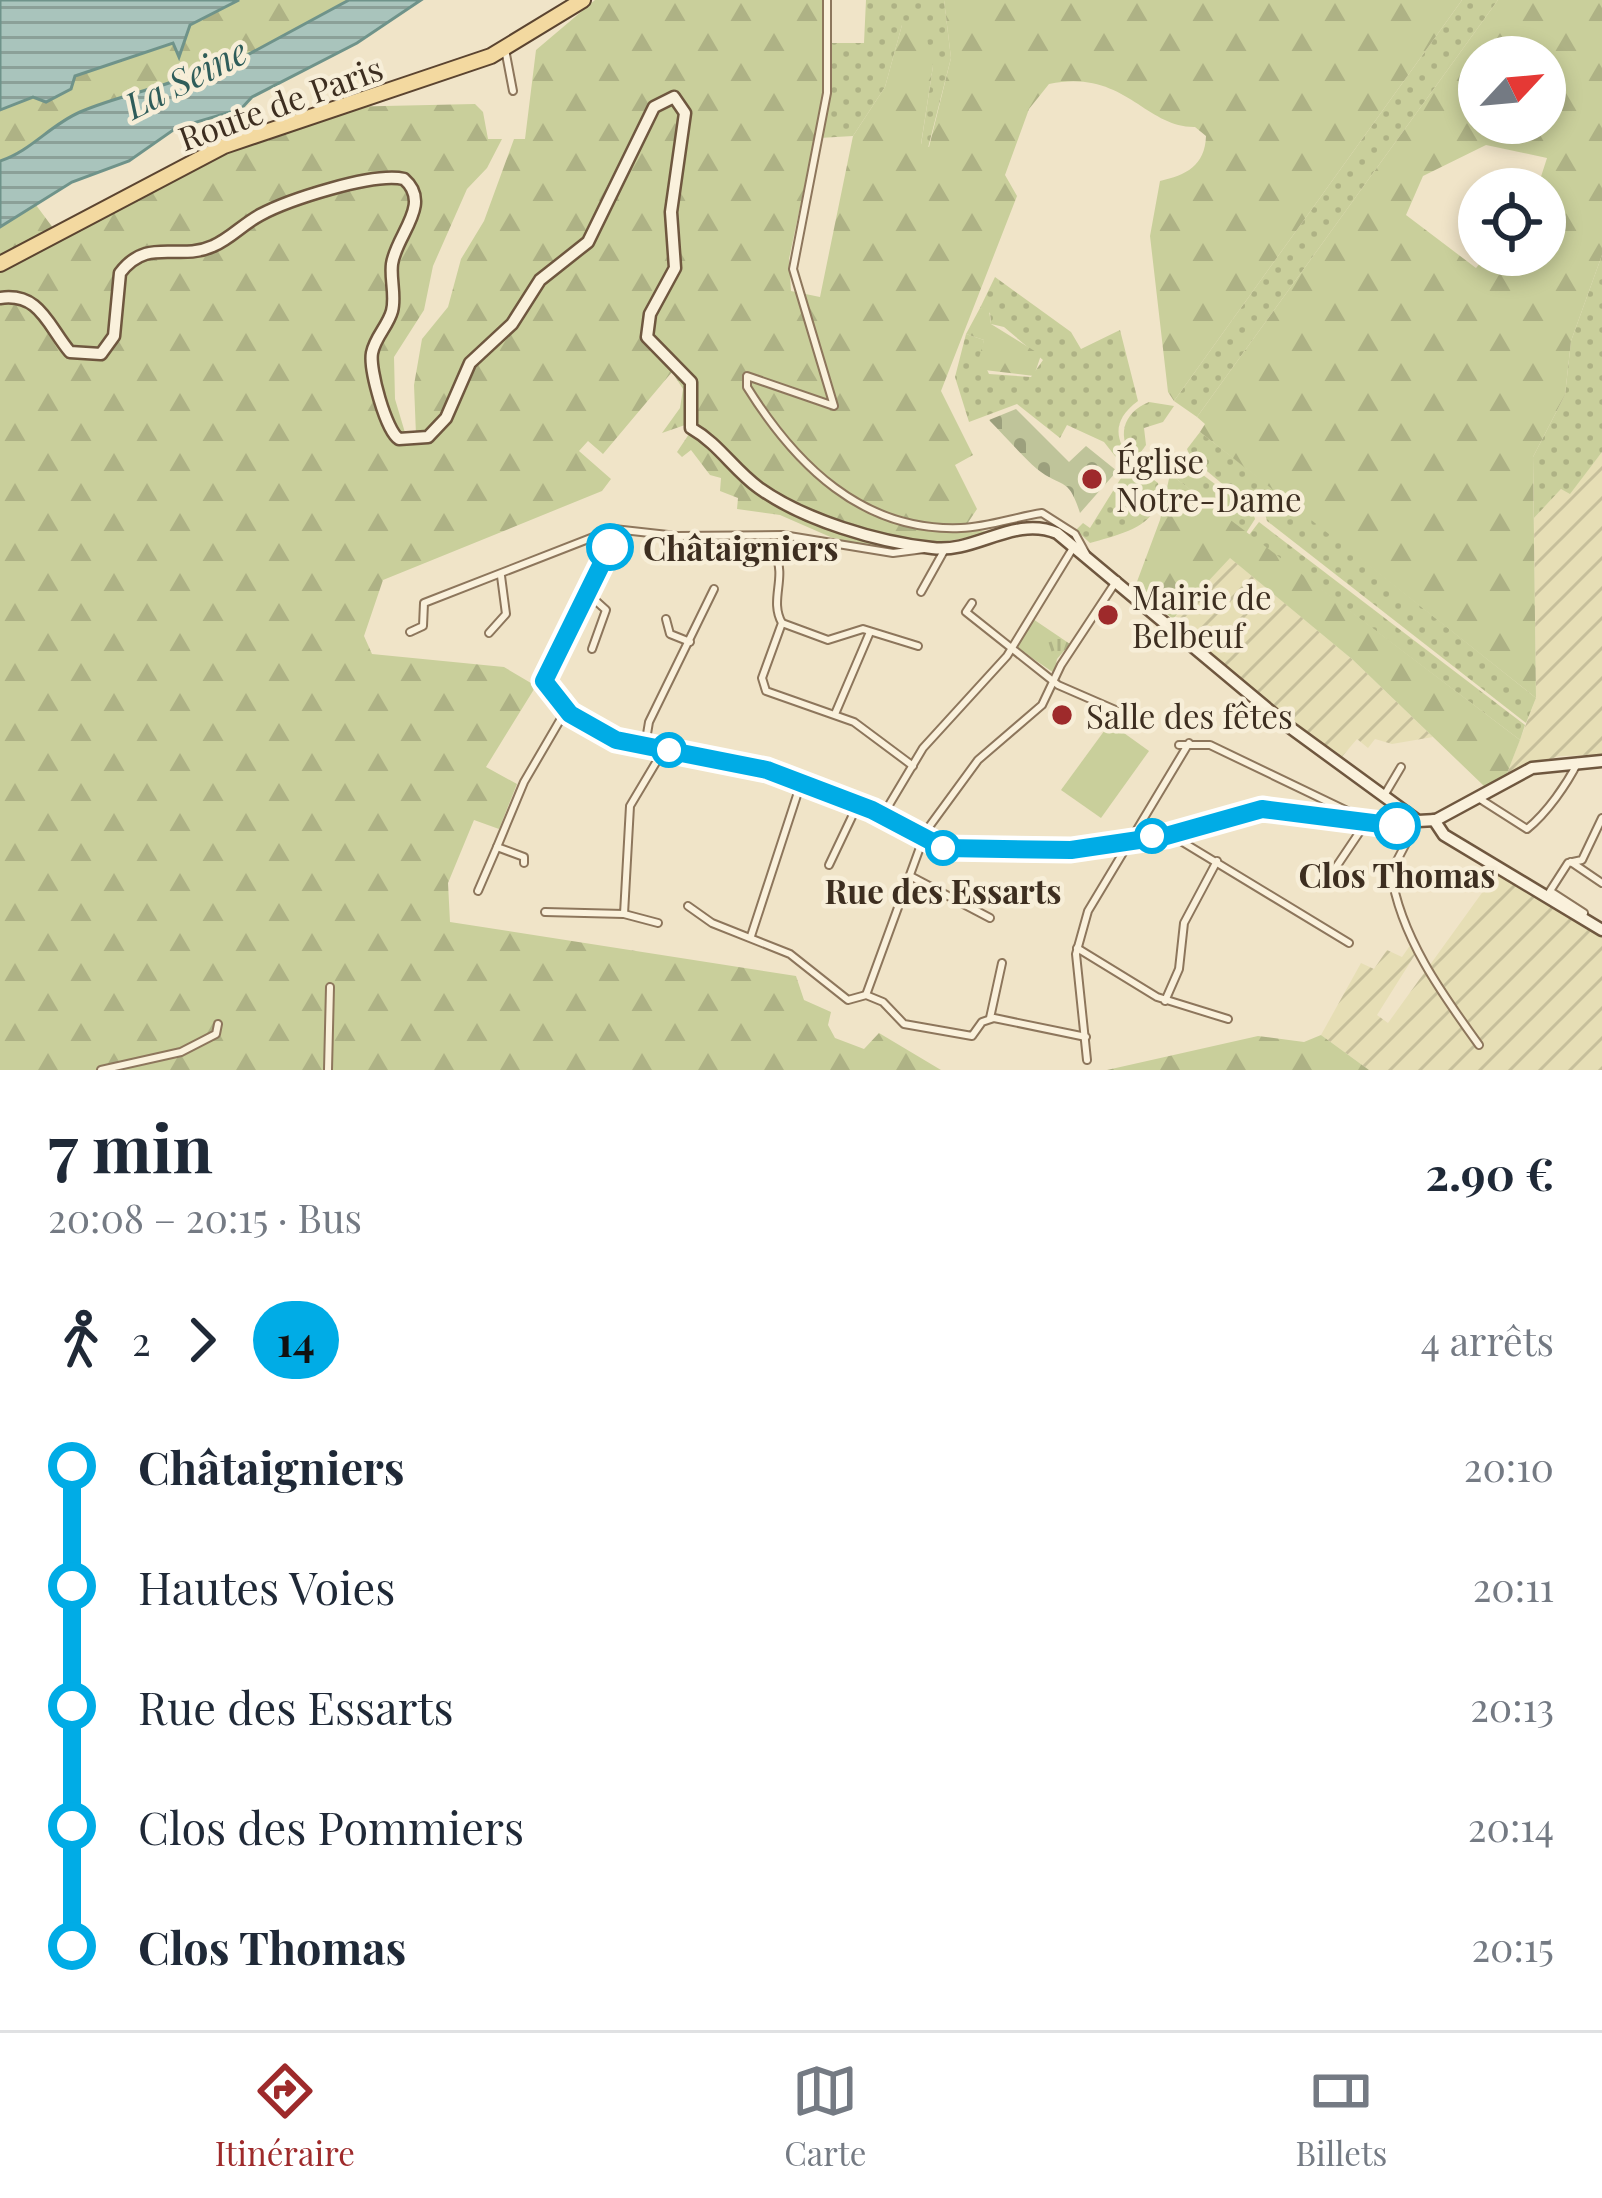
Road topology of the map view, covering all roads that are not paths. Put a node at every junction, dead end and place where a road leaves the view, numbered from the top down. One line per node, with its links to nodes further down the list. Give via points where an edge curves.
1 (583, 0): 3 (main road, Route de Paris)
2 (827, 0): 12 (street, via 826,93 793,269 834,406 747,376 747,387 794,456 871,509 943,528 1042,513 1075,534)
3 (505, 49): 4 (street); 5 (main road, Route de Paris, via 224,146)
4 (513, 91)
5 (0, 264)
6 (0, 298): 10 (main road, via 33,301 70,352 101,354 114,336 120,273 140,254 206,249 274,209 381,178 404,179 416,207 393,257 394,306 372,367 387,429 407,441 428,437 446,418 470,363 512,324 540,280 588,242 654,107 674,97 685,113 671,212 676,259 646,337 691,382 691,428 775,498)
7 (620, 530): 8 (street); 13 (street); 16 (street)
8 (782, 535): 10 (street, via 893,553); 20 (street, via 775,608)
9 (1074, 545): 11 (main road, via 1030,526); 12 (main road); 26 (street)
10 (927, 548): 11 (main road)
11 (945, 549): 17 (street)
12 (1086, 554): 14 (main road)
13 (501, 576): 21 (street, via 424,603 423,626); 23 (street, via 506,614)
14 (1117, 580): 28 (street); 42 (main road)
15 (714, 589): 24 (street)
16 (586, 592): 27 (street, via 606,610); 29 (street, via 544,681)
17 (921, 592)
18 (972, 603): 26 (street, via 966,612)
19 (666, 619): 24 (street, via 670,634)
20 (782, 623): 22 (street, via 831,640); 30 (street, via 762,678 768,694)
21 (410, 632)
22 (870, 632): 25 (street); 30 (street)
23 (489, 633)
24 (690, 641): 34 (street)
25 (918, 646)
26 (1013, 647): 28 (street); 38 (street)
27 (592, 649)
28 (1055, 682): 31 (street); 51 (street, via 1042,705 969,771)
29 (566, 710): 34 (street, via 614,739); 52 (street)
30 (835, 714): 38 (street)
31 (1150, 725)
32 (1189, 743): 33 (street); 47 (street, via 1210,745); 50 (street)
33 (1179, 745)
34 (645, 746): 35 (street)
35 (664, 749): 40 (street, via 730,759); 64 (street, via 630,806)
36 (1578, 760): 37 (main road); 41 (main road, via 1532,768); 41 (street, via 1527,829)
37 (1602, 761)
38 (913, 766): 44 (street)
39 (1401, 766): 42 (street)
40 (801, 783): 43 (street); 68 (street)
41 (1478, 796): 46 (main road)
42 (1383, 797): 48 (main road)
43 (858, 804): 44 (street); 56 (street)
44 (883, 815): 51 (street)
45 (1602, 818): 54 (street, via 1582,860)
46 (1434, 820): 48 (main road); 67 (main road, via 1444,835)
47 (1367, 821): 48 (street); 49 (street, via 1262,809); 58 (street)
48 (1417, 823): 79 (street, via 1391,876 1430,972)
49 (1171, 835): 50 (street); 53 (street)
50 (1132, 837): 51 (street, via 1040,853); 70 (street, via 1088,910)
51 (924, 841): 57 (street)
52 (497, 847): 55 (street); 60 (street)
53 (1217, 860): 69 (street); 74 (street, via 1184,923 1179,969)
54 (1571, 862): 59 (street); 63 (street, via 1550,891)
55 (524, 863)
56 (829, 865)
57 (912, 877): 65 (street); 73 (street)
58 (1328, 879)
59 (1602, 883)
60 (478, 891)
61 (688, 906): 68 (street)
62 (545, 912): 64 (street)
63 (1584, 913)
64 (624, 914): 66 (street)
65 (990, 918)
66 (658, 923)
67 (1602, 930)
68 (751, 936): 73 (street, via 851,1000)
69 (1349, 943)
70 (1077, 948): 74 (street); 78 (street)
71 (1001, 963): 75 (street)
72 (330, 986): 82 (street)
73 (866, 995): 75 (street, via 904,1024 973,1036)
74 (1165, 1000): 76 (street)
75 (990, 1018): 78 (street)
76 (1228, 1019)
77 (218, 1024): 81 (street, via 195,1046)
78 (1086, 1037): 80 (street)
79 (1479, 1045)
80 (1087, 1060)
81 (101, 1070)
82 (328, 1070)

